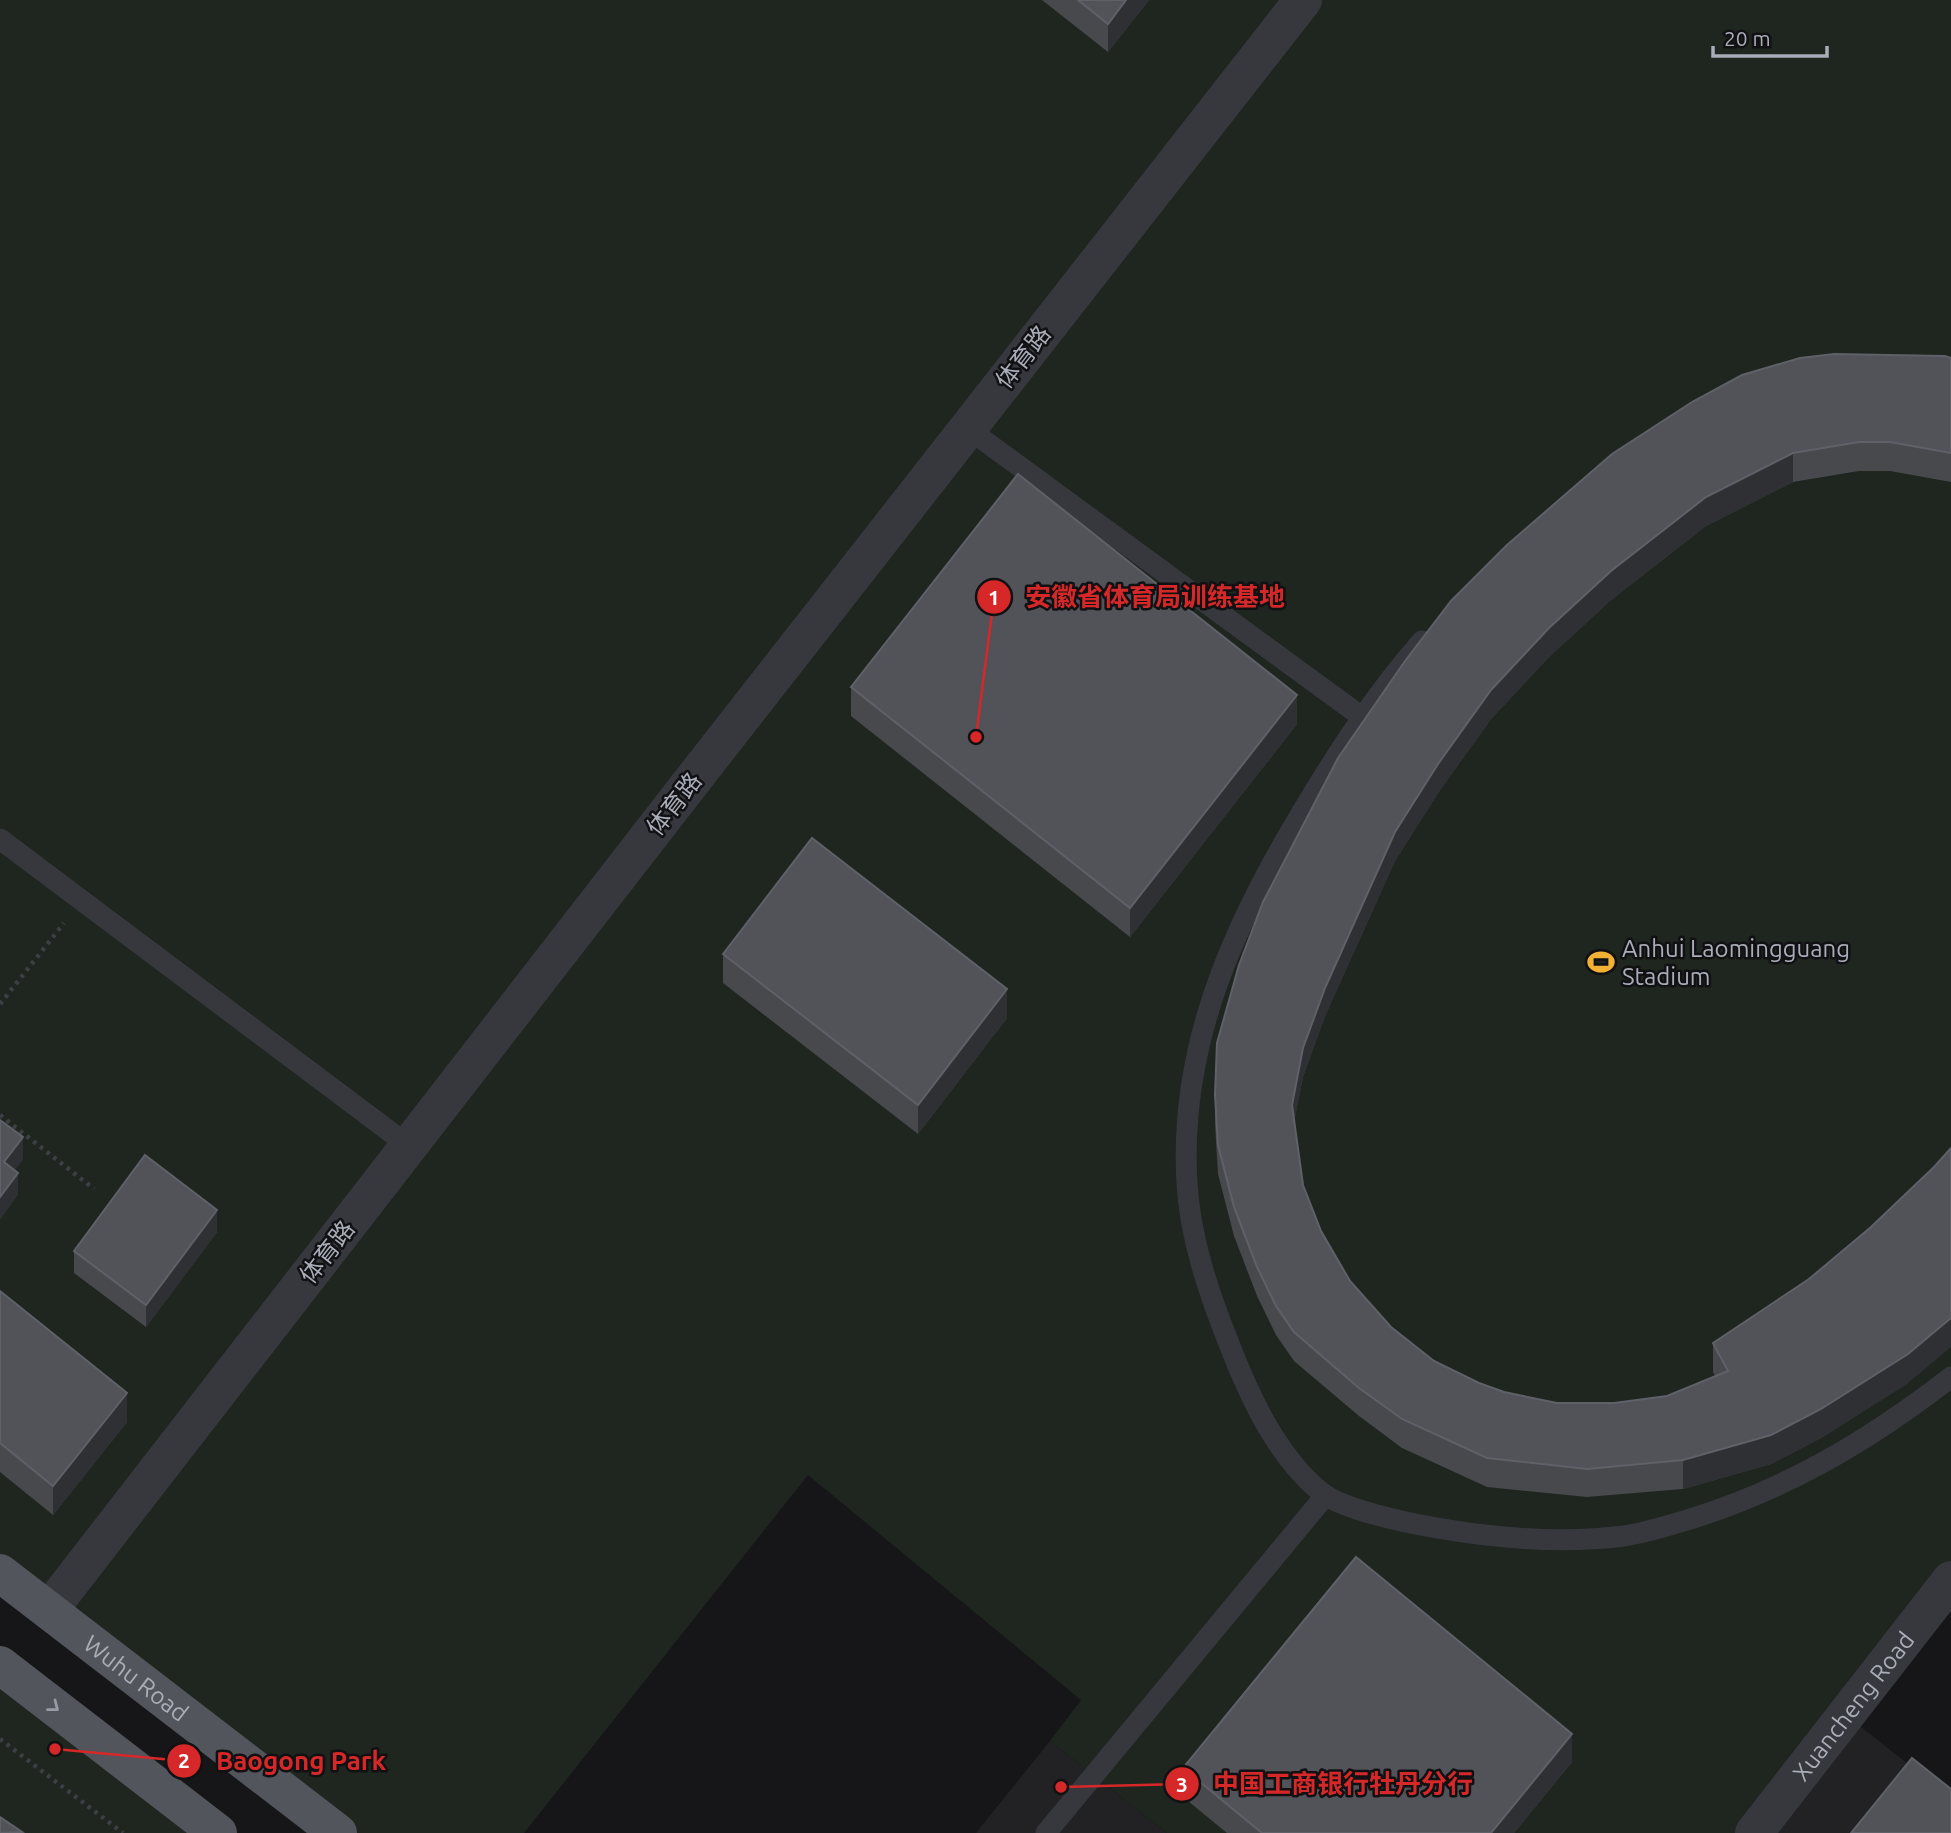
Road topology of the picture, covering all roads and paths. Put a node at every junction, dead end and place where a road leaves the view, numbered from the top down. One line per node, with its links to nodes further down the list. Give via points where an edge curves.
1 (1303, 0): 2 (street, 体育路)
2 (967, 428): 4 (lane); 9 (street, 体育路)
3 (1435, 628): 4 (lane)
4 (1362, 717): 12 (lane, via 1269,867 1216,978 1189,1112 1187,1183 1204,1273 1221,1322 1243,1378 1283,1449)
5 (0, 839): 6 (lane)
6 (82, 900): 7 (path); 9 (lane)
7 (0, 1004)
8 (0, 1115): 10 (path)
9 (409, 1146): 15 (street, 体育路)
10 (94, 1189)
11 (1951, 1377): 12 (lane, via 1879,1431 1823,1464 1735,1506 1627,1536 1532,1541 1488,1537 1408,1523)
12 (1325, 1496): 21 (lane)
13 (0, 1573): 15 (main road, Wuhu Road)
14 (1951, 1580): 22 (street, Xuancheng Road)
15 (49, 1610): 20 (main road, Wuhu Road)
16 (0, 1665): 19 (main road, one-way to 19)
17 (0, 1739): 18 (path)
18 (123, 1833)
19 (218, 1833)
20 (338, 1833)
21 (1046, 1833)
22 (1754, 1833)

